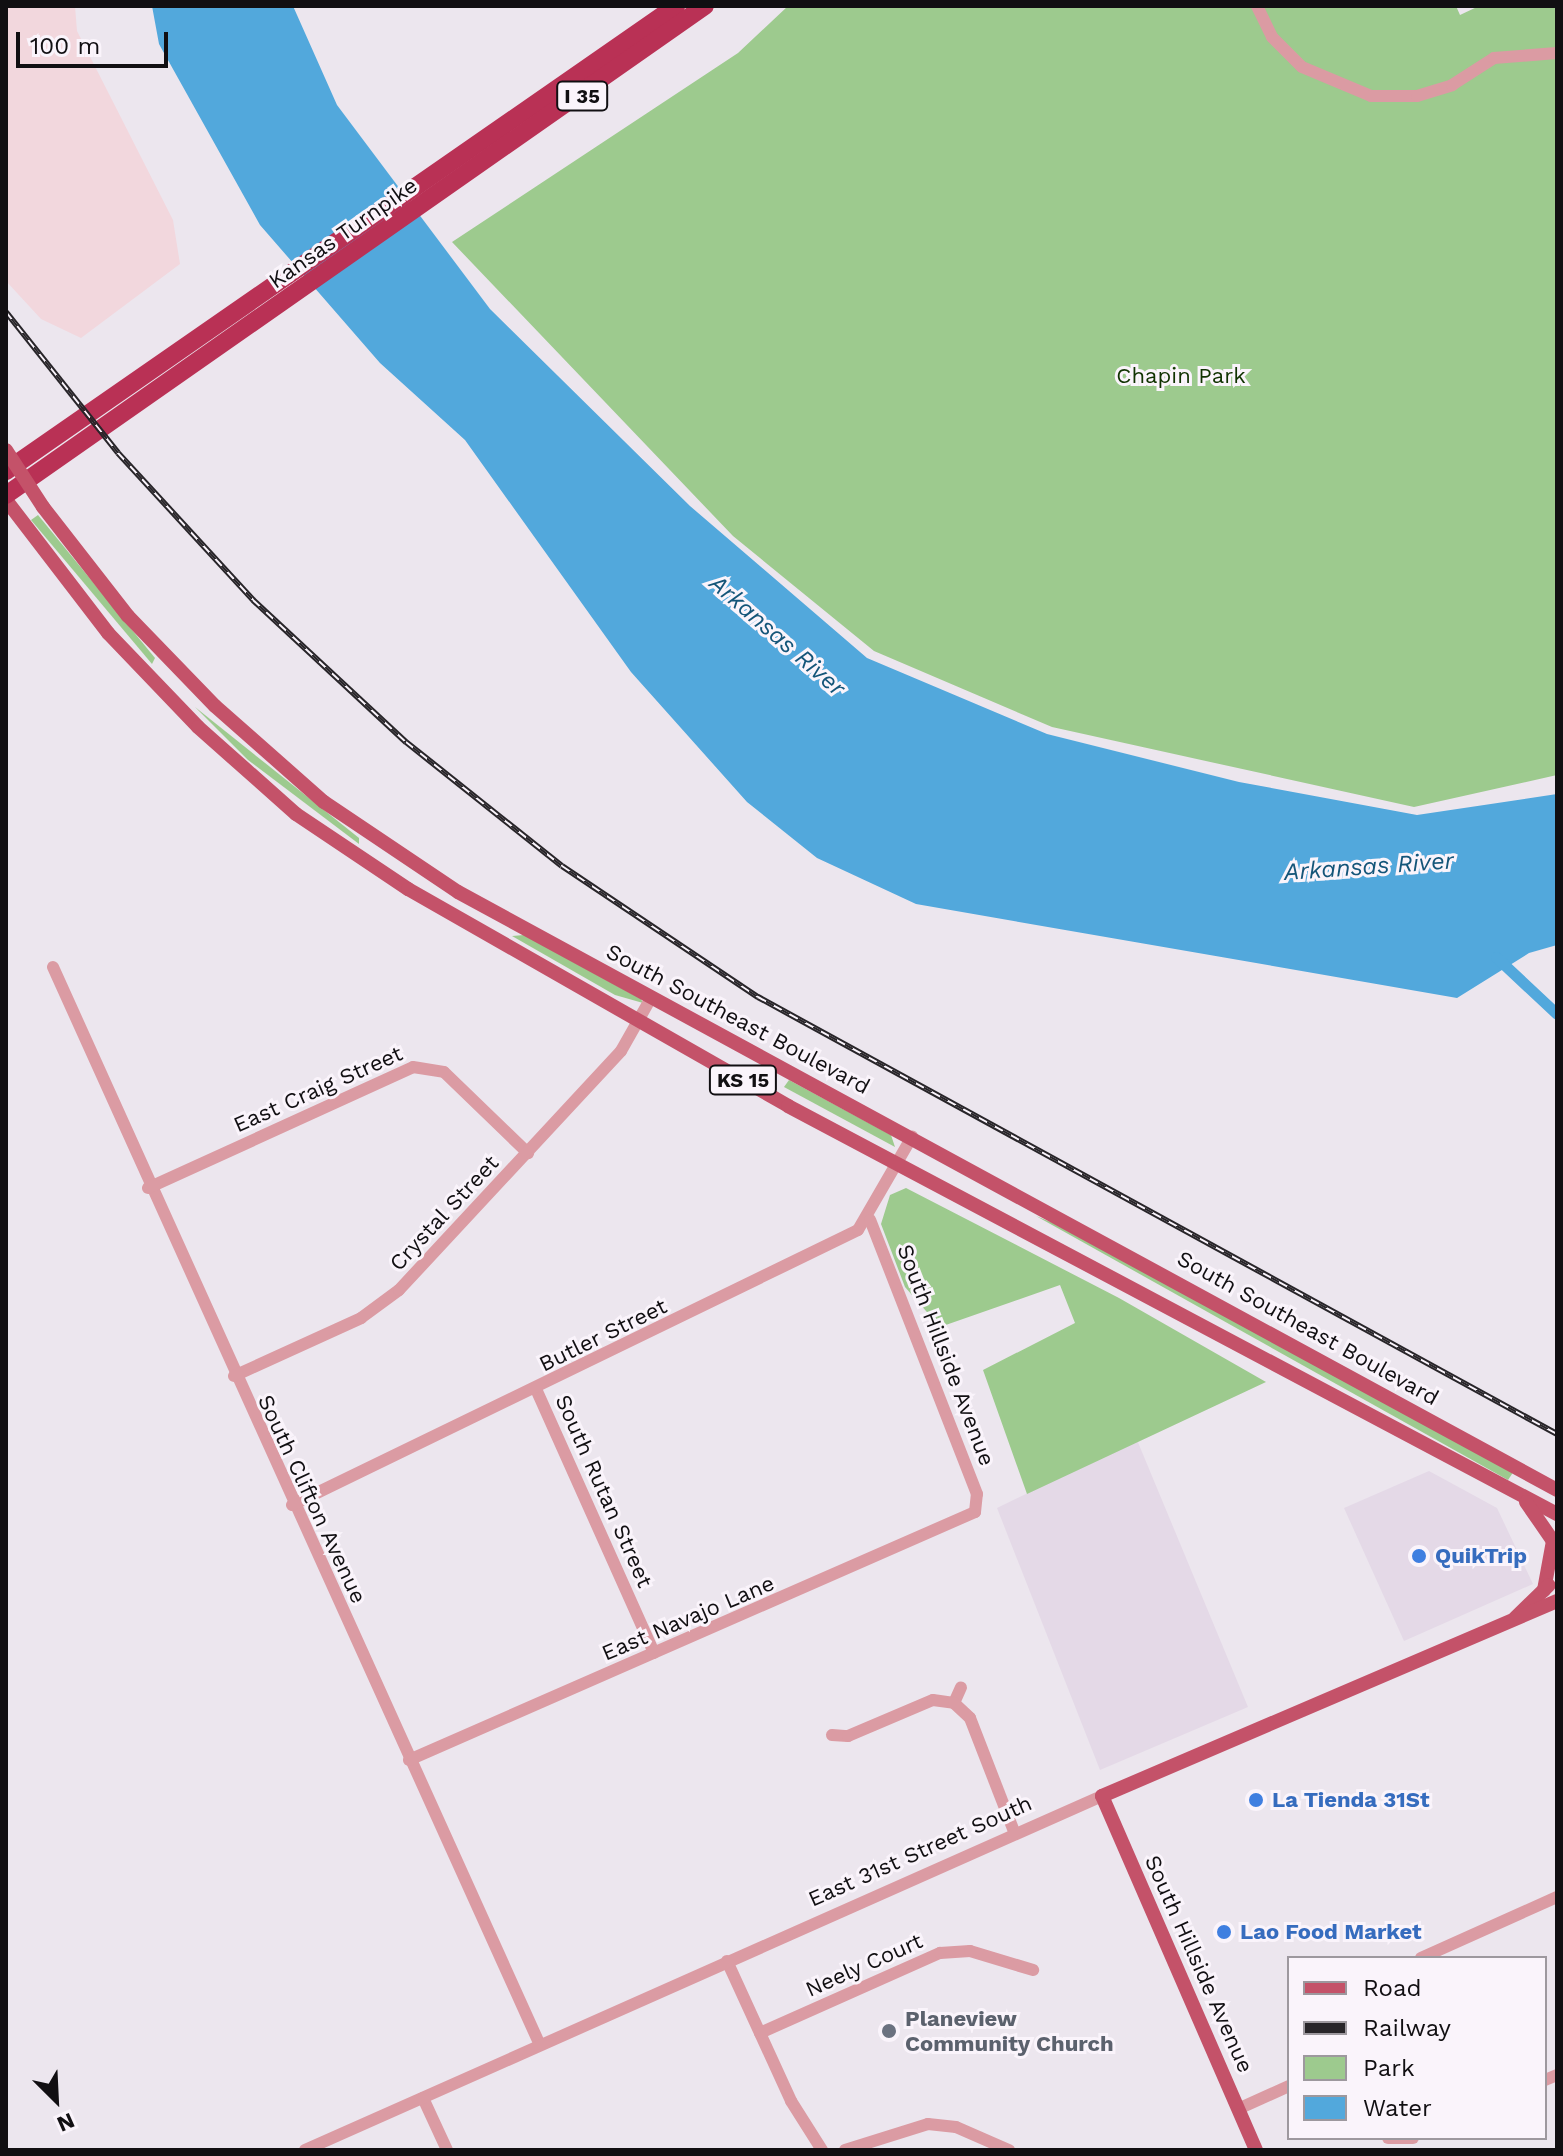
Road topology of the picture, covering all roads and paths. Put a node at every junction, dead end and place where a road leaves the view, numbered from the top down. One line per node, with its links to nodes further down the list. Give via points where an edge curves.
1 (676, 6): 6 (highway, Kansas Turnpike / I 35)
2 (705, 6): 7 (highway, Kansas Turnpike / I 35)
3 (1257, 6): 4 (street, via 1272,37 1302,67 1371,96 1417,96 1494,58)
4 (1557, 53)
5 (6, 450): 9 (main road, South Southeast Boulevard / KS 15, bridge, via 43,507 170,661 324,802 458,892)
6 (6, 471)
7 (6, 498): 10 (main road, South Southeast Boulevard / KS 15, via 151,681 296,814 408,889)
8 (53, 967): 14 (street, South Clifton Avenue)
9 (651, 998): 10 (street, Crystal Street); 11 (main road, South Southeast Boulevard / KS 15)
10 (640, 1022): 12 (street, Crystal Street); 13 (main road, South Southeast Boulevard / KS 15)
11 (912, 1137): 13 (street); 19 (main road, South Southeast Boulevard / KS 15)
12 (528, 1153): 14 (street, East Craig Street, via 444,1072 413,1067); 16 (street, Crystal Street, via 377,1309)
13 (896, 1163): 15 (street); 18 (main road, South Southeast Boulevard / KS 15)
14 (148, 1188): 16 (street, South Clifton Avenue)
15 (870, 1220): 17 (street, Butler Street); 21 (street, South Hillside Avenue)
16 (234, 1376): 20 (street, South Clifton Avenue)
17 (536, 1389): 20 (street, Butler Street); 27 (street, South Rutan Street)
18 (1511, 1488): 22 (main road, South Southeast Boulevard / KS 15); 24 (main road, via 1553,1541)
19 (1557, 1490)
20 (292, 1505): 31 (street, South Clifton Avenue)
21 (978, 1507): 27 (street, East Navajo Lane)
22 (1557, 1514)
23 (1557, 1578): 24 (main road)
24 (1544, 1590): 26 (main road)
25 (1557, 1601): 26 (main road, East 31st Street South)
26 (1515, 1618): 32 (main road, East 31st Street South)
27 (654, 1653): 31 (street, East Navajo Lane)
28 (961, 1687): 29 (street)
29 (954, 1703): 30 (street, via 920,1703 848,1736); 33 (street, via 970,1718)
30 (832, 1735)
31 (409, 1760): 39 (street, South Clifton Avenue)
32 (1102, 1796): 33 (street, East 31st Street South); 42 (main road, South Hillside Avenue)
33 (1015, 1834): 36 (street, East 31st Street South)
34 (1557, 1897): 35 (street)
35 (1425, 1956)
36 (727, 1961): 38 (street); 39 (street, East 31st Street South)
37 (1033, 1970): 38 (street, Neely Court, via 970,1951 940,1953)
38 (760, 2033): 45 (street)
39 (540, 2045): 41 (street, East 31st Street South)
40 (1287, 2087): 42 (street)
41 (423, 2098): 43 (street, East 31st Street South); 44 (street)
42 (1238, 2109): 48 (main road, South Hillside Avenue)
43 (305, 2150)
44 (447, 2150)
45 (822, 2150)
46 (845, 2150): 47 (street, via 928,2124 956,2127)
47 (1009, 2150)
48 (1256, 2150)

